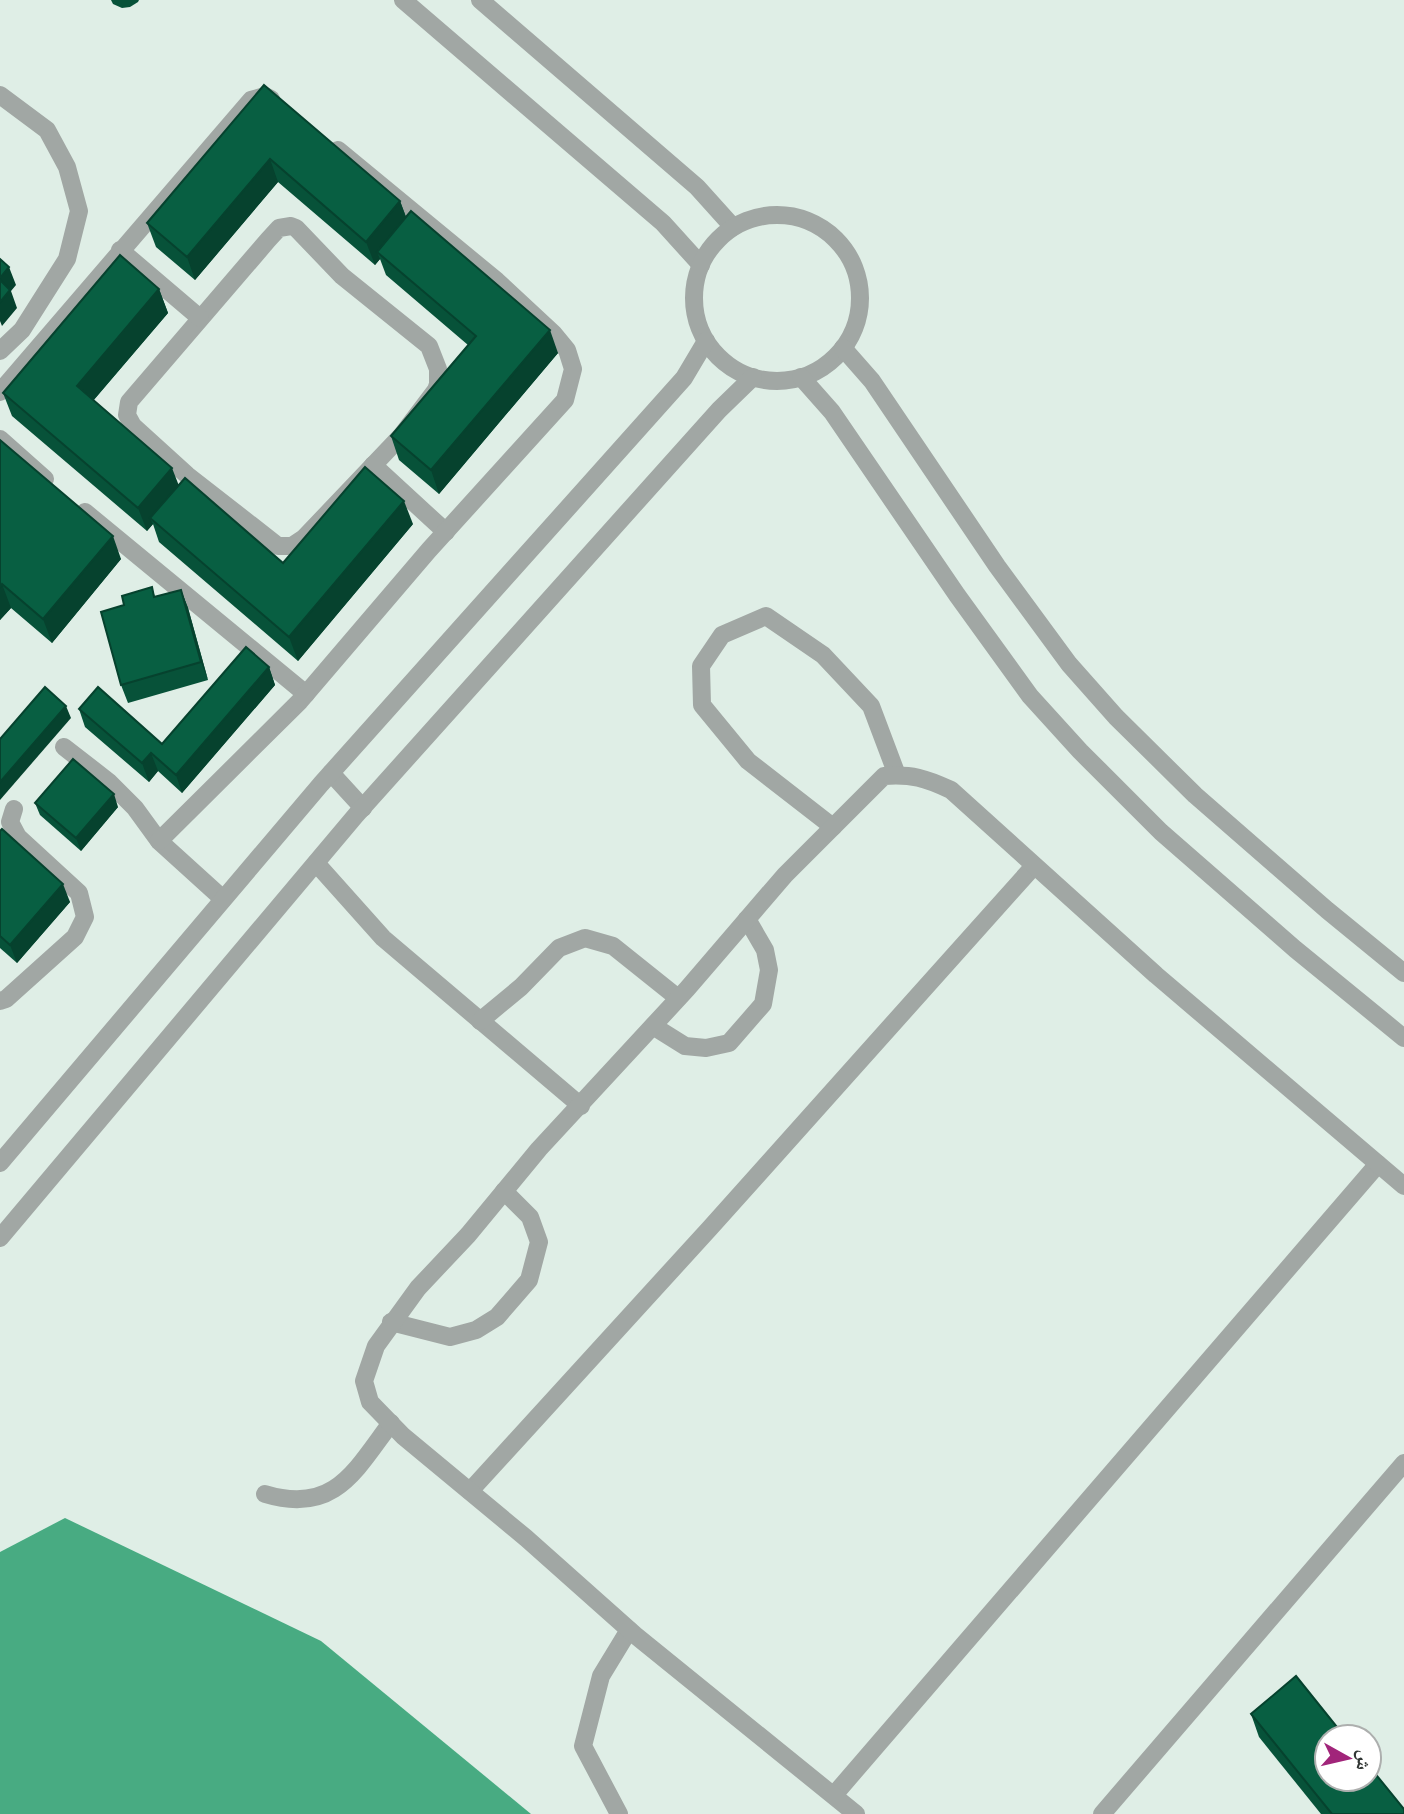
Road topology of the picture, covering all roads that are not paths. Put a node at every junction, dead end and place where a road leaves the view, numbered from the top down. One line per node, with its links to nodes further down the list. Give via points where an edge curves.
1 (403, 0): 8 (street, via 663,223)
2 (480, 0): 6 (street, via 698,187)
3 (0, 94): 12 (street, via 47,130 68,167 79,211 67,259 22,330)
4 (289, 111): 7 (street, via 265,96 251,100)
5 (321, 136): 20 (street, via 553,333 567,350 573,369 565,400)
6 (733, 227): 8 (street); 11 (street, via 759,216 785,214 810,221 832,235 849,255 858,280 860,306)
7 (120, 250): 9 (street); 15 (street)
8 (701, 265): 10 (street, via 694,290 696,316)
9 (201, 318): 17 (street, via 130,402 127,415 133,426 187,475 278,546 292,546); 17 (street, via 279,228 296,228 342,275 429,345 438,369 436,390)
10 (706, 341): 13 (street, via 722,361); 23 (street, via 684,378)
11 (842, 348): 14 (street, via 819,370); 33 (street, via 872,381 1061,653 1115,717 1195,795)
12 (0, 351)
13 (753, 377): 14 (street, via 769,381); 25 (street)
14 (801, 377): 38 (street, via 832,412 1022,685 1080,751 1161,832)
15 (0, 391)
16 (0, 439): 18 (street)
17 (373, 465): 20 (street)
18 (55, 488)
19 (76, 505): 21 (street)
20 (446, 532): 21 (street)
21 (306, 694): 28 (street)
22 (64, 747): 28 (street, via 118,791)
23 (331, 773): 25 (street); 31 (street)
24 (897, 775): 27 (street, via 884,776); 27 (street, via 871,706 823,656 766,616 722,635 701,666 702,705 748,761); 30 (street, via 928,779 951,790)
25 (363, 808): 29 (street)
26 (14, 810): 35 (street, via 10,821 18,837 79,893 85,917 75,937)
27 (833, 827): 32 (street)
28 (159, 841): 31 (street)
29 (316, 863): 36 (street, via 383,938); 44 (street)
30 (1034, 866): 41 (street); 48 (street)
31 (223, 899): 40 (street)
32 (747, 919): 34 (street); 37 (street, via 765,950 769,970 763,1004 755,1014 729,1043 706,1048 685,1046)
33 (1404, 973)
34 (678, 998): 36 (street, via 613,946 585,938 559,948); 37 (street)
35 (0, 1001)
36 (480, 1021): 39 (street)
37 (653, 1026): 39 (street)
38 (1404, 1038)
39 (581, 1106): 43 (street)
40 (1, 1162)
41 (1378, 1164): 42 (street); 51 (street)
42 (1404, 1186)
43 (504, 1191): 45 (street); 45 (street, via 530,1217 539,1242 529,1280 497,1317 476,1330 450,1337)
44 (0, 1238)
45 (391, 1322): 46 (street, via 376,1346 364,1381 370,1402)
46 (391, 1423): 48 (street); 49 (street, via 335,1490 307,1500)
47 (1404, 1463): 54 (street)
48 (470, 1491): 50 (street)
49 (265, 1494)
50 (629, 1630): 51 (street); 52 (street, via 601,1676 583,1746)
51 (834, 1795): 53 (street)
52 (619, 1814)
53 (856, 1814)
54 (1102, 1814)

